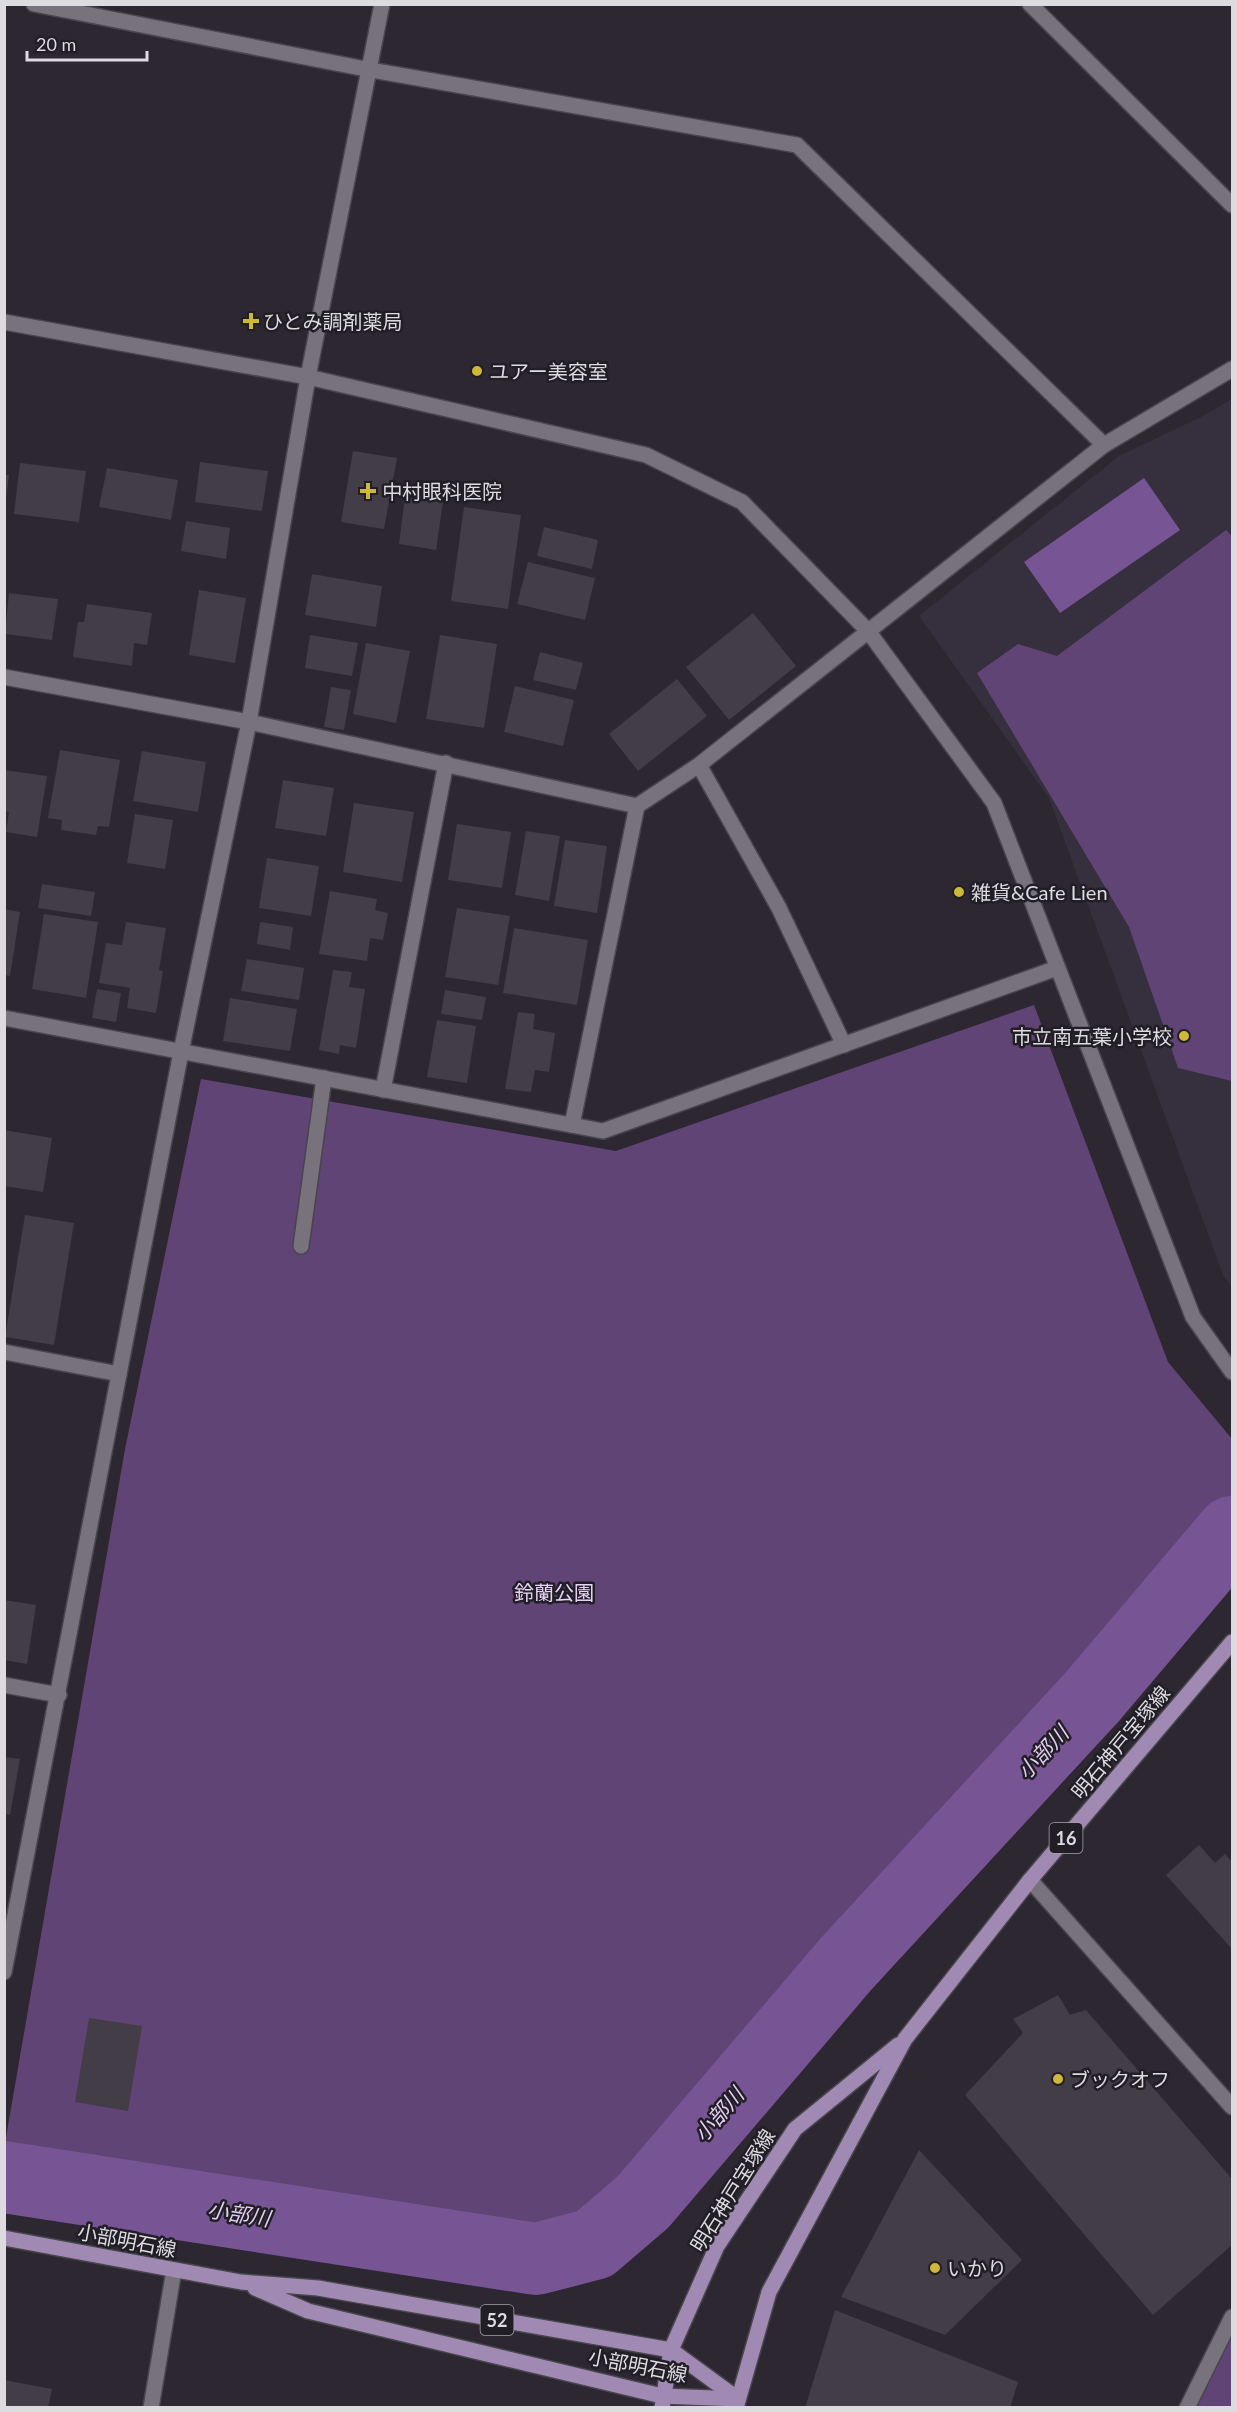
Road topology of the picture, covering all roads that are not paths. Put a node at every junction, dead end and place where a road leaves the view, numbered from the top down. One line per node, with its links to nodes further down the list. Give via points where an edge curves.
1 (34, 4): 4 (street)
2 (382, 4): 4 (street)
3 (1030, 4): 5 (street)
4 (371, 70): 8 (street); 9 (street, via 797,145)
5 (1233, 205)
6 (4, 322): 8 (street)
7 (1233, 369): 9 (street)
8 (308, 377): 10 (street, via 646,456 742,502); 12 (street)
9 (1104, 445): 10 (street)
10 (868, 631): 14 (street); 16 (street, via 994,803)
11 (4, 676): 12 (street)
12 (249, 722): 13 (street); 19 (street)
13 (446, 763): 15 (street); 21 (street)
14 (699, 765): 15 (street); 18 (street, via 779,908)
15 (637, 806): 22 (street)
16 (1057, 968): 18 (street); 25 (street, via 1193,1317)
17 (4, 1018): 19 (street)
18 (844, 1044): 22 (street, via 603,1131)
19 (181, 1052): 20 (street); 26 (street)
20 (324, 1078): 21 (street); 23 (street)
21 (383, 1090): 22 (street)
22 (572, 1125)
23 (301, 1246)
24 (4, 1352): 26 (street)
25 (1233, 1372)
26 (119, 1374): 29 (street)
27 (1233, 1642): 30 (main road, 明石神戸宝塚線 / 16)
28 (4, 1685): 29 (street)
29 (59, 1695): 31 (street)
30 (1030, 1880): 32 (main road, 明石神戸宝塚線 / 16); 33 (street)
31 (4, 1972)
32 (905, 2039): 38 (main road, 明石神戸宝塚線 / 16, via 795,2129 717,2246); 40 (main road, 明石神戸宝塚線 / 16, via 769,2292)
33 (1233, 2107)
34 (4, 2238): 35 (main road, 小部明石線 / 52)
35 (174, 2270): 36 (main road, 小部明石線 / 52); 41 (street)
36 (241, 2283): 38 (main road, 小部明石線 / 52, via 318,2288); 39 (main road, 小部明石線 / 52, via 309,2311)
37 (1233, 2317): 42 (street)
38 (671, 2350): 39 (main road, 明石神戸宝塚線 / 16); 40 (main road, 小部明石線 / 52)
39 (662, 2402): 40 (main road, 小部明石線 / 52)
40 (737, 2403)
41 (151, 2408)
42 (1187, 2408)

